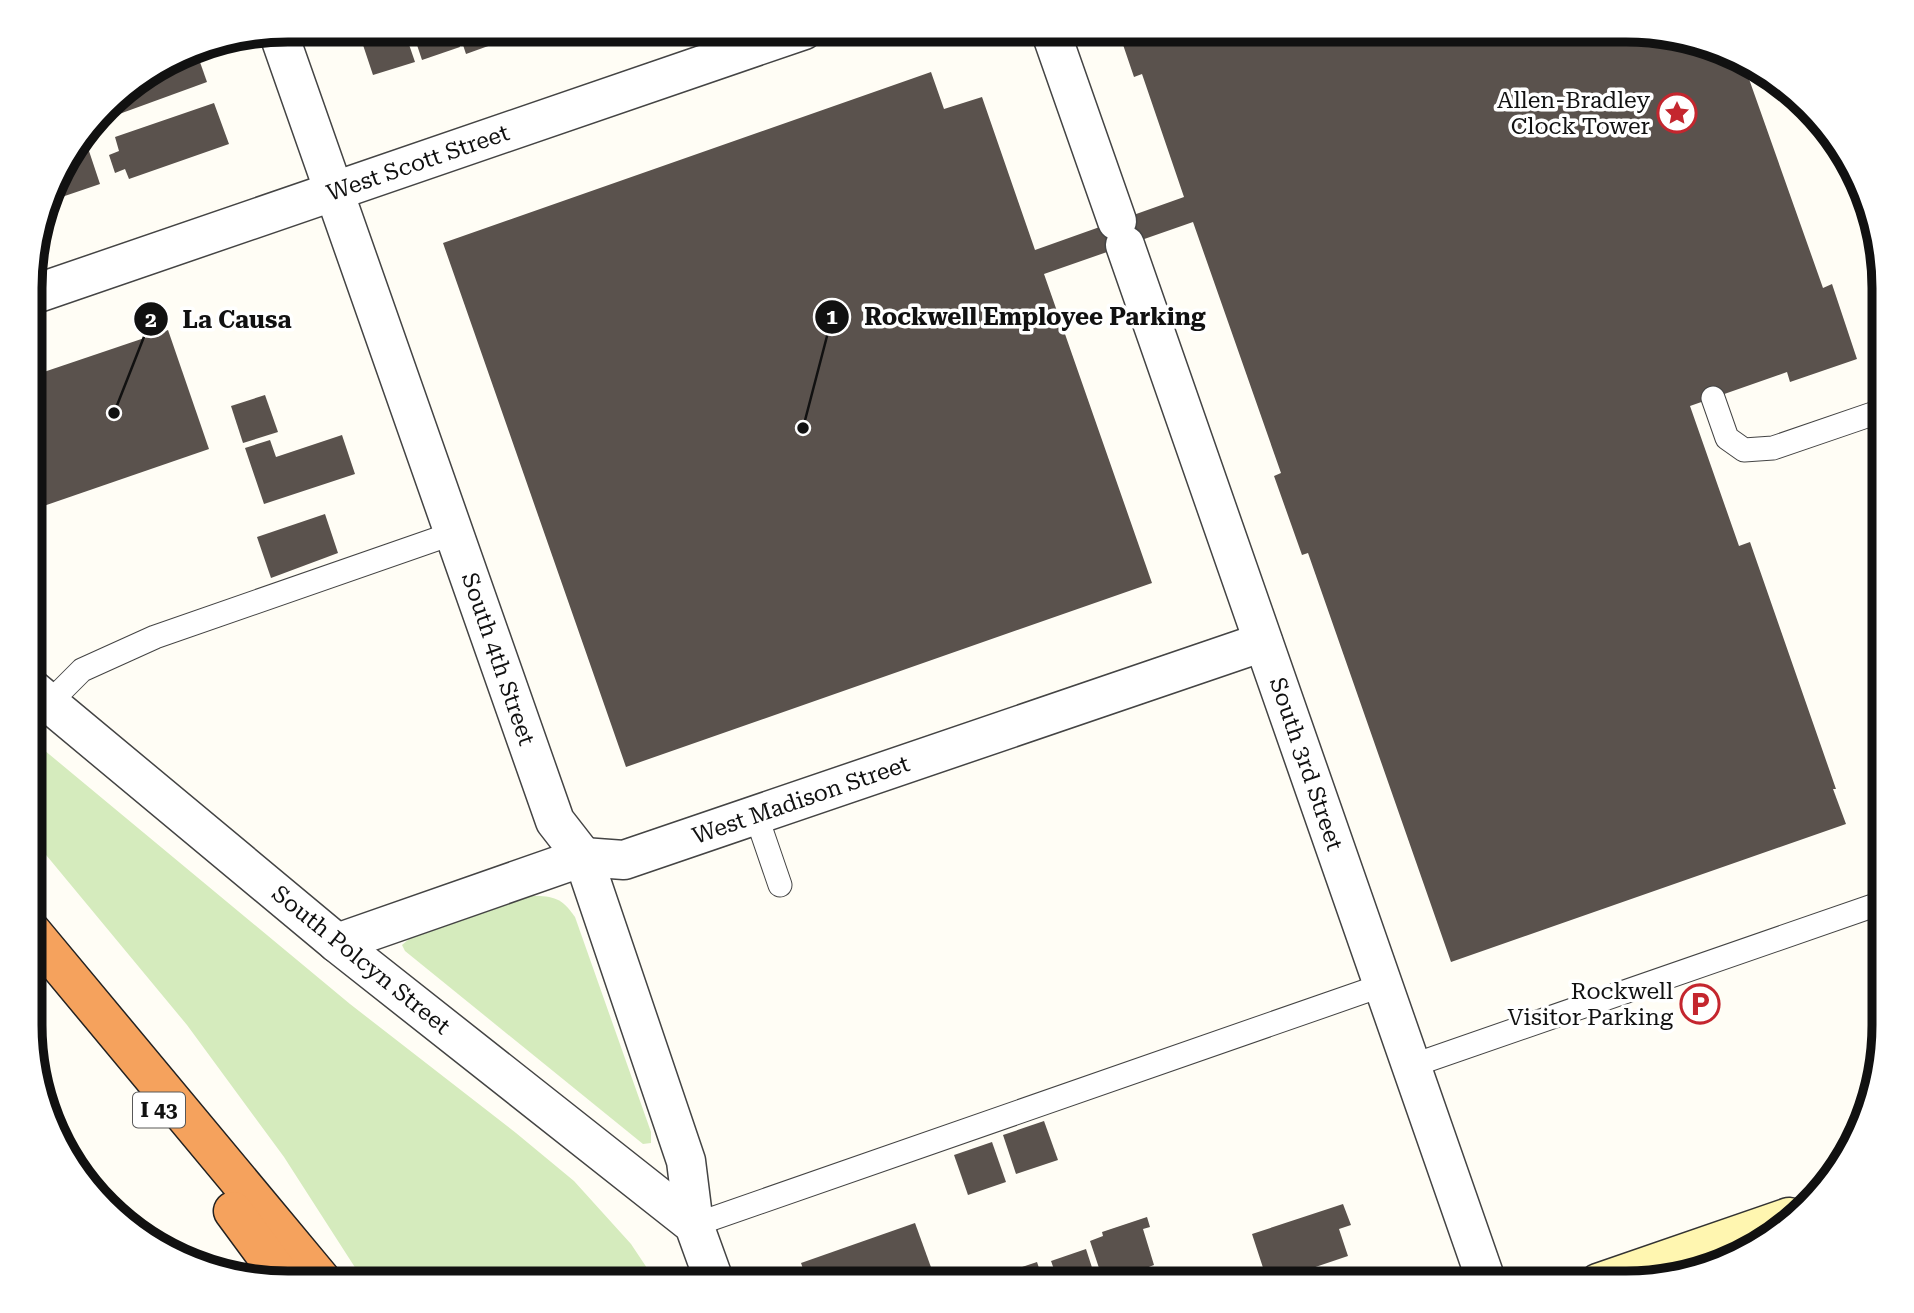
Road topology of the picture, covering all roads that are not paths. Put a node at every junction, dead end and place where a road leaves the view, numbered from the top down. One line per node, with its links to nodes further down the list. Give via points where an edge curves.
1 (282, 42): 4 (street, South 4th Street)
2 (768, 42): 4 (street, West Scott Street)
3 (1054, 43): 9 (street, South 3rd Street)
4 (335, 192): 5 (street, West Scott Street); 8 (street, South 4th Street)
5 (42, 292)
6 (1713, 398): 7 (lane, via 1727,438 1744,450 1773,448)
7 (1871, 414)
8 (454, 533): 10 (lane, via 155,637 82,670); 13 (street, South 4th Street, via 555,821)
9 (1263, 642): 12 (street, West Madison Street); 19 (street, South 3rd Street)
10 (43, 694)
11 (43, 698): 16 (street, South Polcyn Street)
12 (756, 816): 13 (street, West Madison Street, via 624,860); 14 (lane)
13 (583, 857): 16 (street, West Madison Street); 22 (street, South 4th Street, via 685,1161)
14 (780, 885)
15 (1872, 906): 20 (lane)
16 (337, 943): 22 (street, South Polcyn Street)
17 (43, 948): 24 (highway)
18 (43, 950): 23 (highway, I 43)
19 (1383, 985): 20 (street, South 3rd Street); 22 (lane)
20 (1411, 1066): 27 (street, South 3rd Street)
21 (1772, 1223): 26 (main road)
22 (694, 1225): 25 (street, South 4th Street)
23 (277, 1270)
24 (313, 1270)
25 (710, 1270)
26 (1634, 1270)
27 (1483, 1271)

